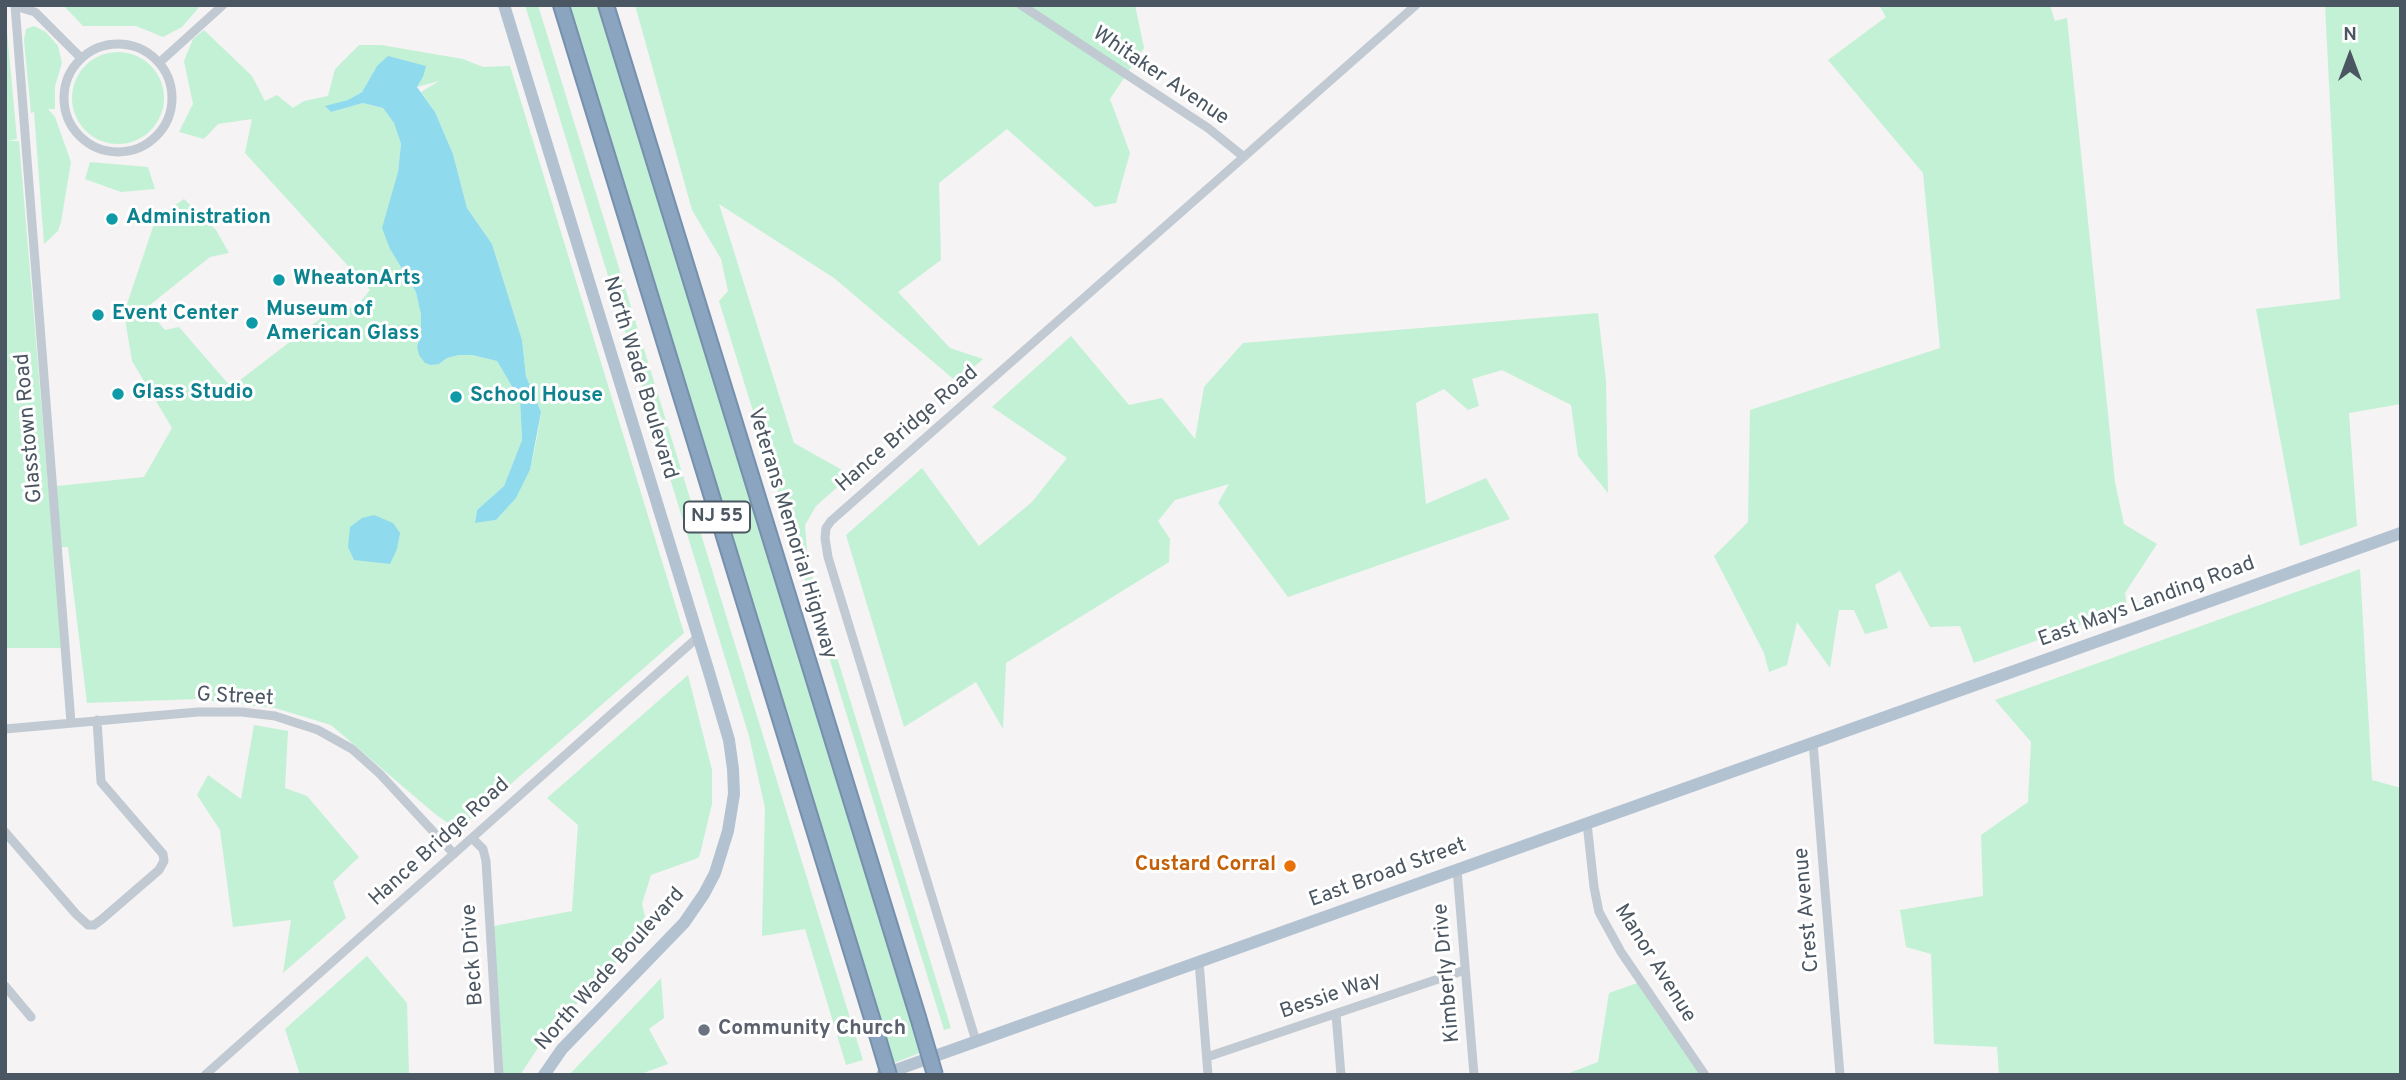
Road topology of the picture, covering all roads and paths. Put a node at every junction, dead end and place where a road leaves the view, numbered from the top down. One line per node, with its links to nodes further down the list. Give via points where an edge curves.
1 (223, 5): 9 (street)
2 (504, 5): 12 (main road, North Wade Boulevard)
3 (561, 5): 34 (highway, NJ 55, bridge)
4 (606, 5): 35 (highway, Veterans Memorial Highway / NJ 55, bridge)
5 (1021, 5): 10 (street, Whitaker Avenue, via 1208,128)
6 (1416, 5): 10 (street, Hance Bridge Road)
7 (15, 6): 8 (street, via 35,12); 15 (street, Glasstown Road)
8 (80, 57): 9 (street, via 99,46 121,43 143,49); 9 (street, via 68,72 62,92 65,116 75,133 92,146 113,152 134,150 155,138 168,121 173,99 169,76)
9 (160, 62)
10 (1244, 157): 28 (street, Hance Bridge Road, via 826,528 828,557)
11 (2401, 533): 13 (main road, East Mays Landing Road)
12 (698, 637): 20 (street, Hance Bridge Road); 32 (main road, North Wade Boulevard, via 731,750 734,794 723,851 704,894 684,923 562,1049)
13 (1906, 709): 17 (main road, East Broad Street)
14 (97, 720): 15 (street, G Street); 19 (street, via 101,782 161,850 164,861 159,870 101,920 88,925); 21 (street, G Street, via 242,712 275,716 318,730 365,760)
15 (71, 723): 16 (street, G Street)
16 (5, 729)
17 (1813, 742): 18 (main road, East Broad Street); 40 (street, Crest Avenue)
18 (1587, 823): 22 (main road, East Broad Street); 39 (street, Manor Avenue, via 1599,912)
19 (5, 832)
20 (472, 838): 21 (street, Hance Bridge Road); 31 (street, Beck Drive, via 483,849 486,861)
21 (454, 854): 30 (street, Hance Bridge Road)
22 (1457, 869): 23 (main road, East Broad Street); 24 (street, Kimberly Drive)
23 (1199, 961): 28 (main road, East Broad Street); 29 (street)
24 (1465, 970): 26 (street, Bessie Way); 38 (street, Kimberly Drive)
25 (5, 986): 27 (street)
26 (1336, 1014): 29 (street, Bessie Way); 37 (street)
27 (31, 1017)
28 (976, 1041): 33 (main road, East Broad Street)
29 (1207, 1057): 36 (street)
30 (205, 1075)
31 (499, 1075)
32 (544, 1075)
33 (882, 1075)
34 (889, 1075)
35 (936, 1075)
36 (1208, 1075)
37 (1341, 1075)
38 (1474, 1075)
39 (1705, 1075)
40 (1840, 1075)

